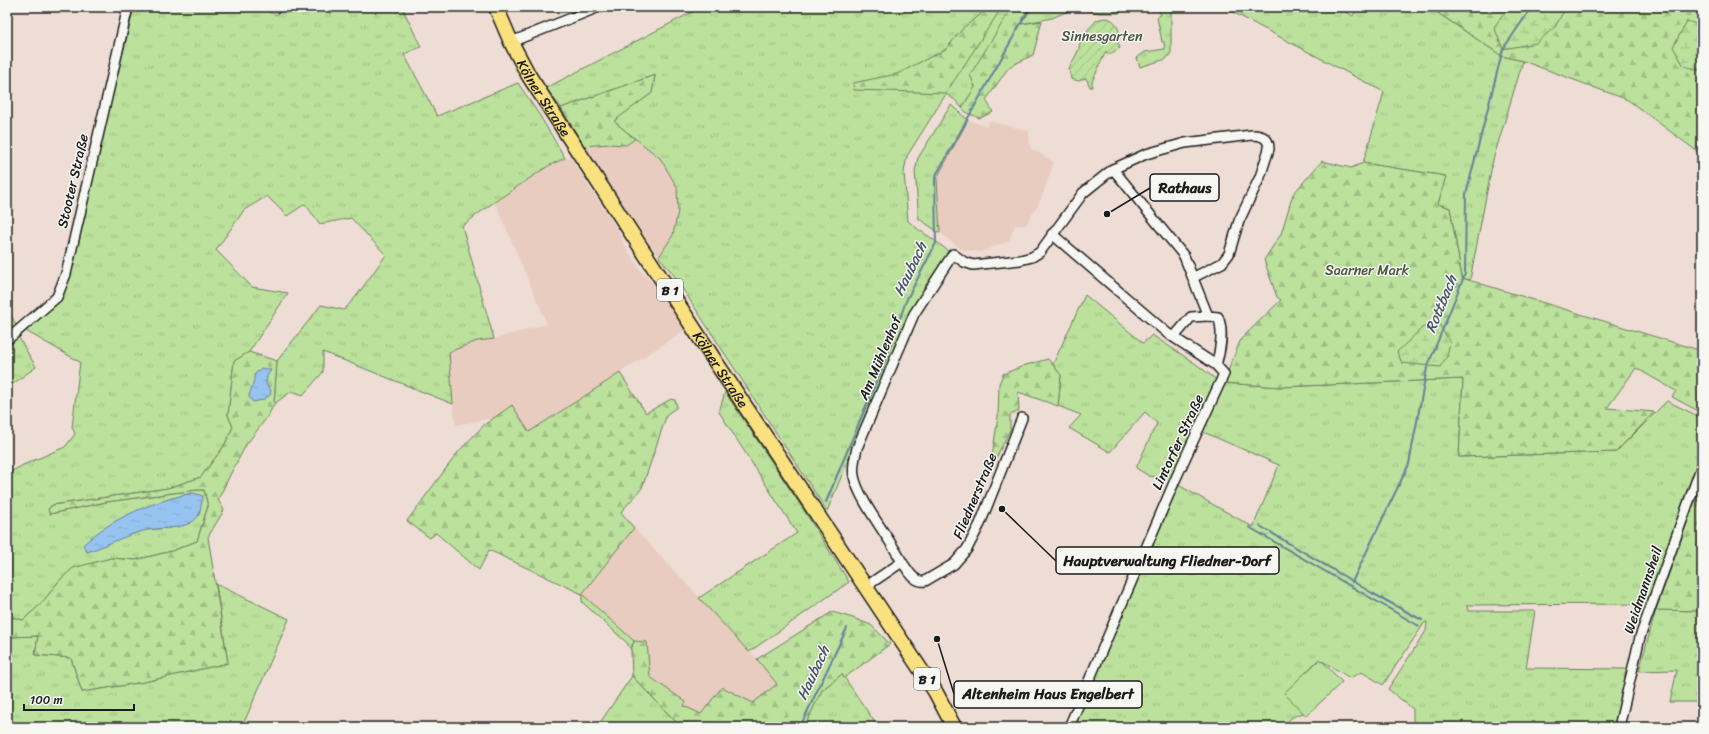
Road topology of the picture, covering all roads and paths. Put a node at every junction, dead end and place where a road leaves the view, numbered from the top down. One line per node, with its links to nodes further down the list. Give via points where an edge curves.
1 (128, 7): 10 (street, Stooter Straße, via 66,274 57,297)
2 (496, 7): 4 (main road, Kölner Straße / B 1)
3 (599, 7): 4 (street)
4 (511, 42): 15 (main road, Kölner Straße / B 1, via 548,106)
5 (1112, 169): 6 (street, Am Mühlenhof, via 1083,193); 7 (street, via 1179,249); 7 (street, Am Mühlenhof, via 1146,154 1185,143 1259,135 1268,141 1269,149 1260,177 1238,220 1230,254 1222,262)
6 (1052, 234): 9 (street); 14 (street, Am Mühlenhof, via 1040,252 1032,258 973,265 953,254 914,314 857,448 853,465 855,482)
7 (1194, 277): 8 (street)
8 (1208, 316): 9 (street, via 1191,317); 11 (street, via 1218,317 1220,323 1220,352)
9 (1174, 337): 11 (street)
10 (7, 340)
11 (1216, 365): 17 (street, Lintorfer Straße, via 1224,374 1173,485)
12 (1022, 418): 14 (street, Fliednerstraße, via 980,524 967,549 954,564 921,582 915,579)
13 (1702, 466): 18 (street, Weidmannsheil, via 1640,637)
14 (902, 562): 15 (street)
15 (865, 587): 16 (main road, Kölner Straße / B 1, via 935,691)
16 (954, 727)
17 (1069, 727)
18 (1619, 727)

